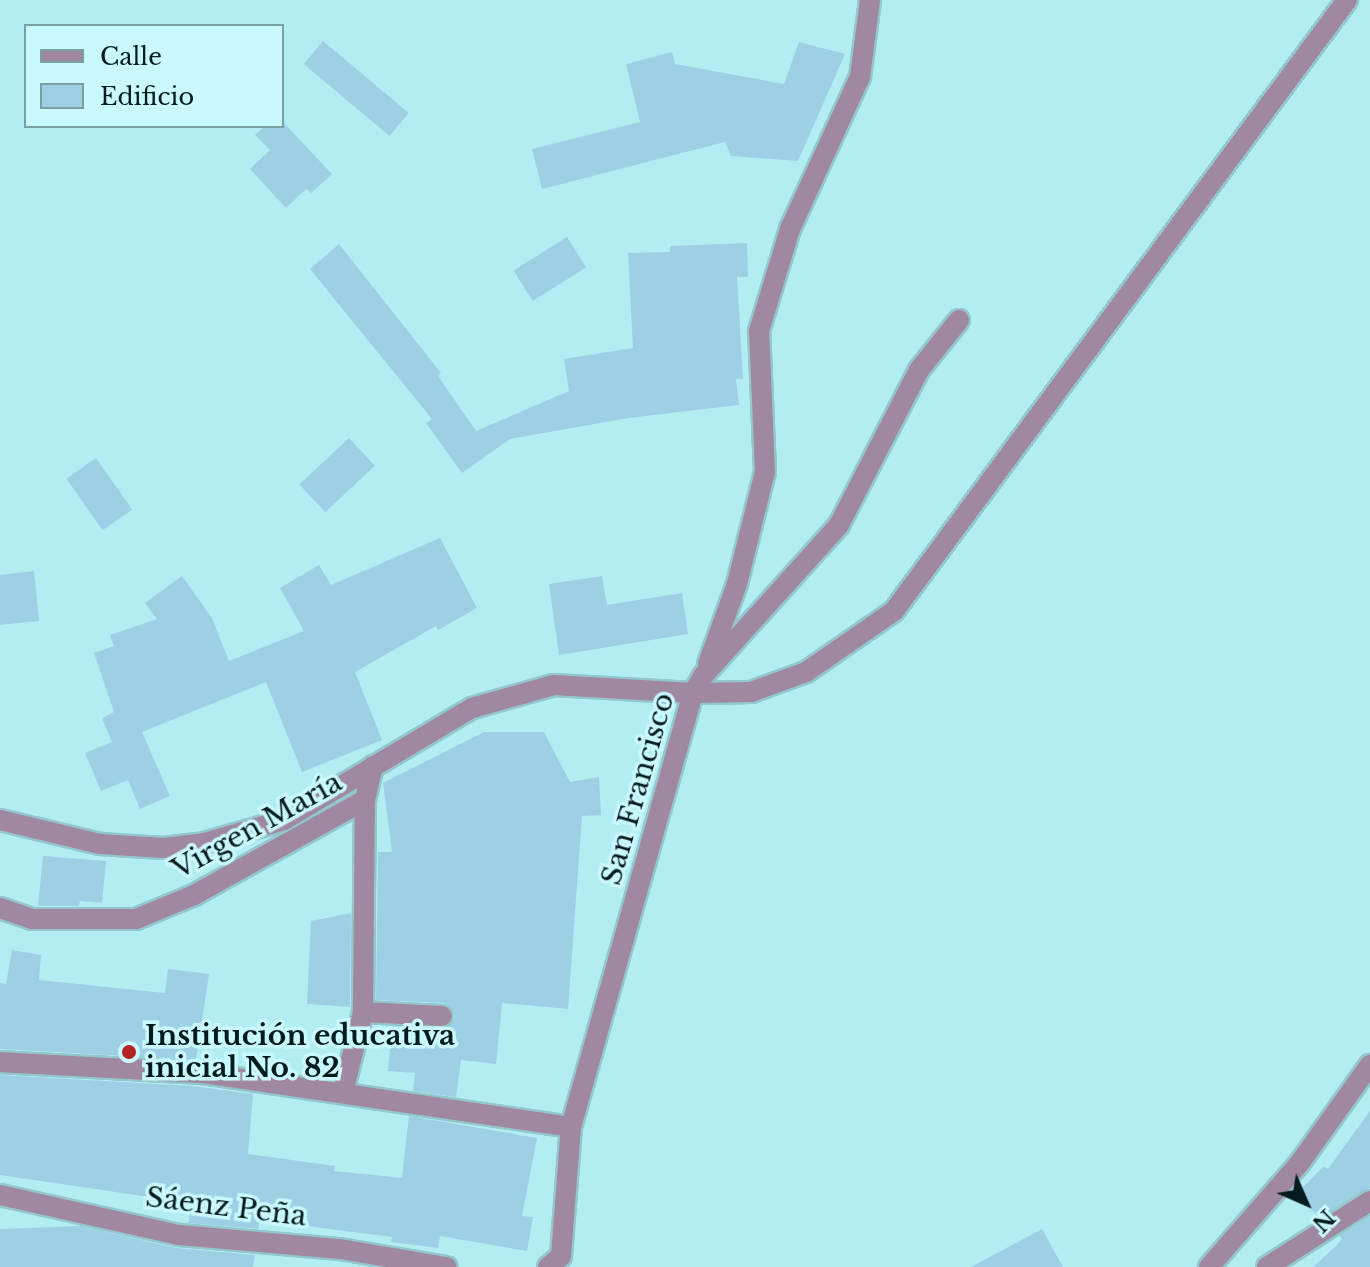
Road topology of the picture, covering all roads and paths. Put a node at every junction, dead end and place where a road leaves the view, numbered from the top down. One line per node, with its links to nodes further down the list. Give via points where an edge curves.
1 (870, 0): 4 (street, via 860,77 790,229 759,331 765,472 737,584)
2 (1347, 0): 4 (street, Virgen María, via 894,611 806,672 751,692)
3 (959, 320): 4 (street, San Francisco, via 919,370 839,525)
4 (698, 684): 5 (street, Virgen María, via 554,685 472,708); 14 (street, San Francisco)
5 (373, 766): 6 (street, Virgen María); 7 (street, via 284,820 204,843 164,848 100,844)
6 (365, 800): 8 (street, Virgen María, via 194,895 136,919 32,919); 9 (street)
7 (0, 820)
8 (0, 908)
9 (363, 1012): 10 (street); 13 (street)
10 (442, 1016)
11 (0, 1062): 13 (street, via 202,1073)
12 (1370, 1065): 19 (street, via 1299,1164)
13 (343, 1092): 14 (street)
14 (571, 1127): 17 (street, San Francisco)
15 (0, 1195): 18 (street, Sáenz Peña, via 179,1235 340,1249)
16 (1370, 1201): 20 (street)
17 (554, 1262)
18 (446, 1267)
19 (1209, 1267)
20 (1267, 1267)

